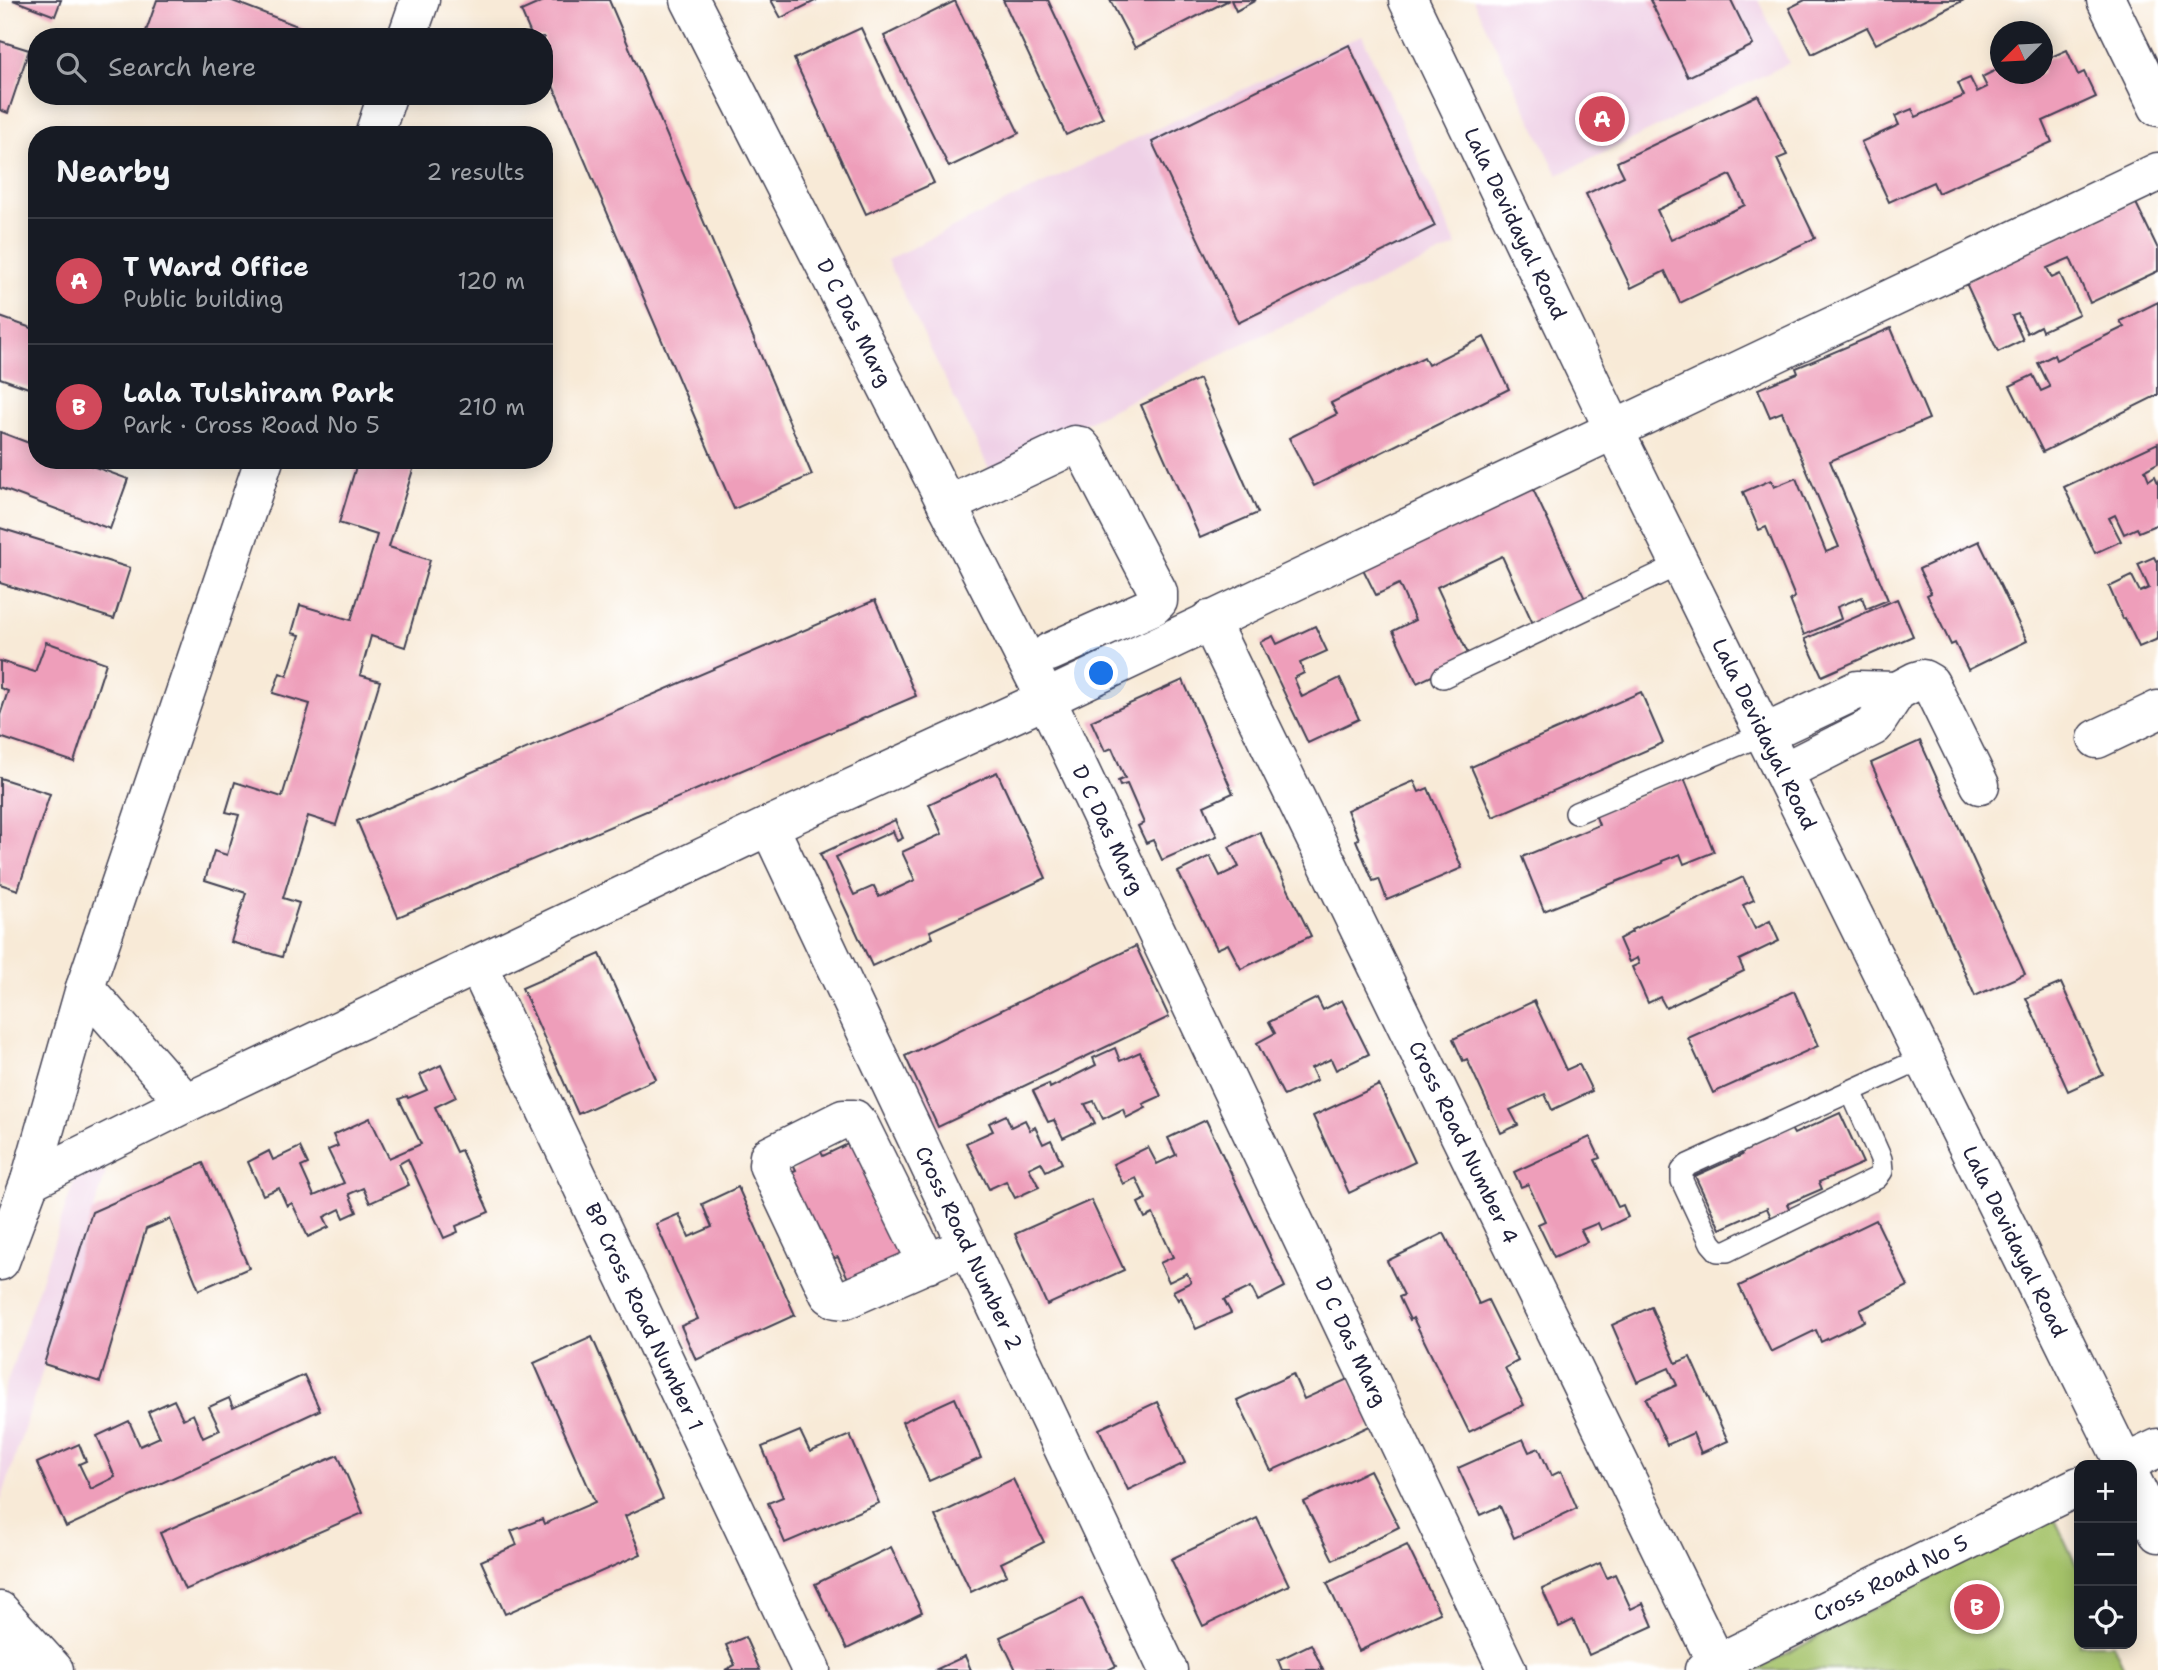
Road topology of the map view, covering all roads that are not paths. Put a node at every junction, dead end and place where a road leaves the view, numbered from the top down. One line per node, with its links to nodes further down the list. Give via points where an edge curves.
1 (420, 0): 5 (street)
2 (690, 0): 12 (street, D C Das Marg)
3 (1408, 0): 10 (street, Lala Devidayal Road)
4 (2106, 0): 7 (street)
5 (410, 28)
6 (384, 105): 8 (street)
7 (2158, 107)
8 (377, 126)
9 (2158, 172): 10 (street)
10 (1614, 430): 13 (street, Lala Devidayal Road); 15 (street)
11 (261, 469): 30 (street)
12 (959, 499): 14 (street, D C Das Marg); 16 (street, via 1080,446 1158,592 1153,606)
13 (1680, 564): 19 (lane); 23 (street, Lala Devidayal Road)
14 (1006, 592): 17 (street); 21 (street, D C Das Marg)
15 (1209, 620): 18 (street); 46 (street, Cross Road Number 4)
16 (1120, 621): 17 (street); 18 (street)
17 (1050, 652): 21 (street)
18 (1136, 655): 21 (street)
19 (1443, 677)
20 (1897, 691): 23 (street, via 1857,690); 25 (street, via 1874,726); 26 (street, via 1916,681 1930,683)
21 (1057, 694): 28 (street); 51 (street, D C Das Marg)
22 (2158, 710): 24 (street)
23 (1763, 734): 25 (street, Lala Devidayal Road); 27 (lane)
24 (2097, 740)
25 (1783, 772): 31 (street, Lala Devidayal Road)
26 (1980, 785)
27 (1576, 813)
28 (769, 826): 29 (street); 35 (street, Cross Road Number 2)
29 (478, 966): 33 (street); 49 (street, BP Cross Road Number 1)
30 (85, 988): 33 (street); 34 (street)
31 (1923, 1058): 32 (lane); 39 (street, Lala Devidayal Road)
32 (1851, 1091): 32 (lane, via 1881,1159 1877,1178 1727,1251 1718,1251 1682,1181 1682,1171)
33 (186, 1103): 34 (street)
34 (30, 1181): 36 (street)
35 (967, 1246): 37 (street); 50 (street, Cross Road Number 2)
36 (0, 1261)
37 (928, 1264): 37 (street, via 844,1300 836,1299 829,1294 768,1165 769,1156 844,1119 854,1119)
38 (2158, 1448): 40 (street)
39 (2122, 1460)
40 (2137, 1462)
41 (2074, 1488): 46 (street, Cross Road No 5)
42 (2137, 1491): 43 (street, Lala Devidayal Road)
43 (2158, 1532)
44 (0, 1611): 48 (street)
45 (0, 1656): 47 (street)
46 (1711, 1667)
47 (10, 1670)
48 (54, 1670)
49 (811, 1670)
50 (1168, 1670)
51 (1507, 1670)

